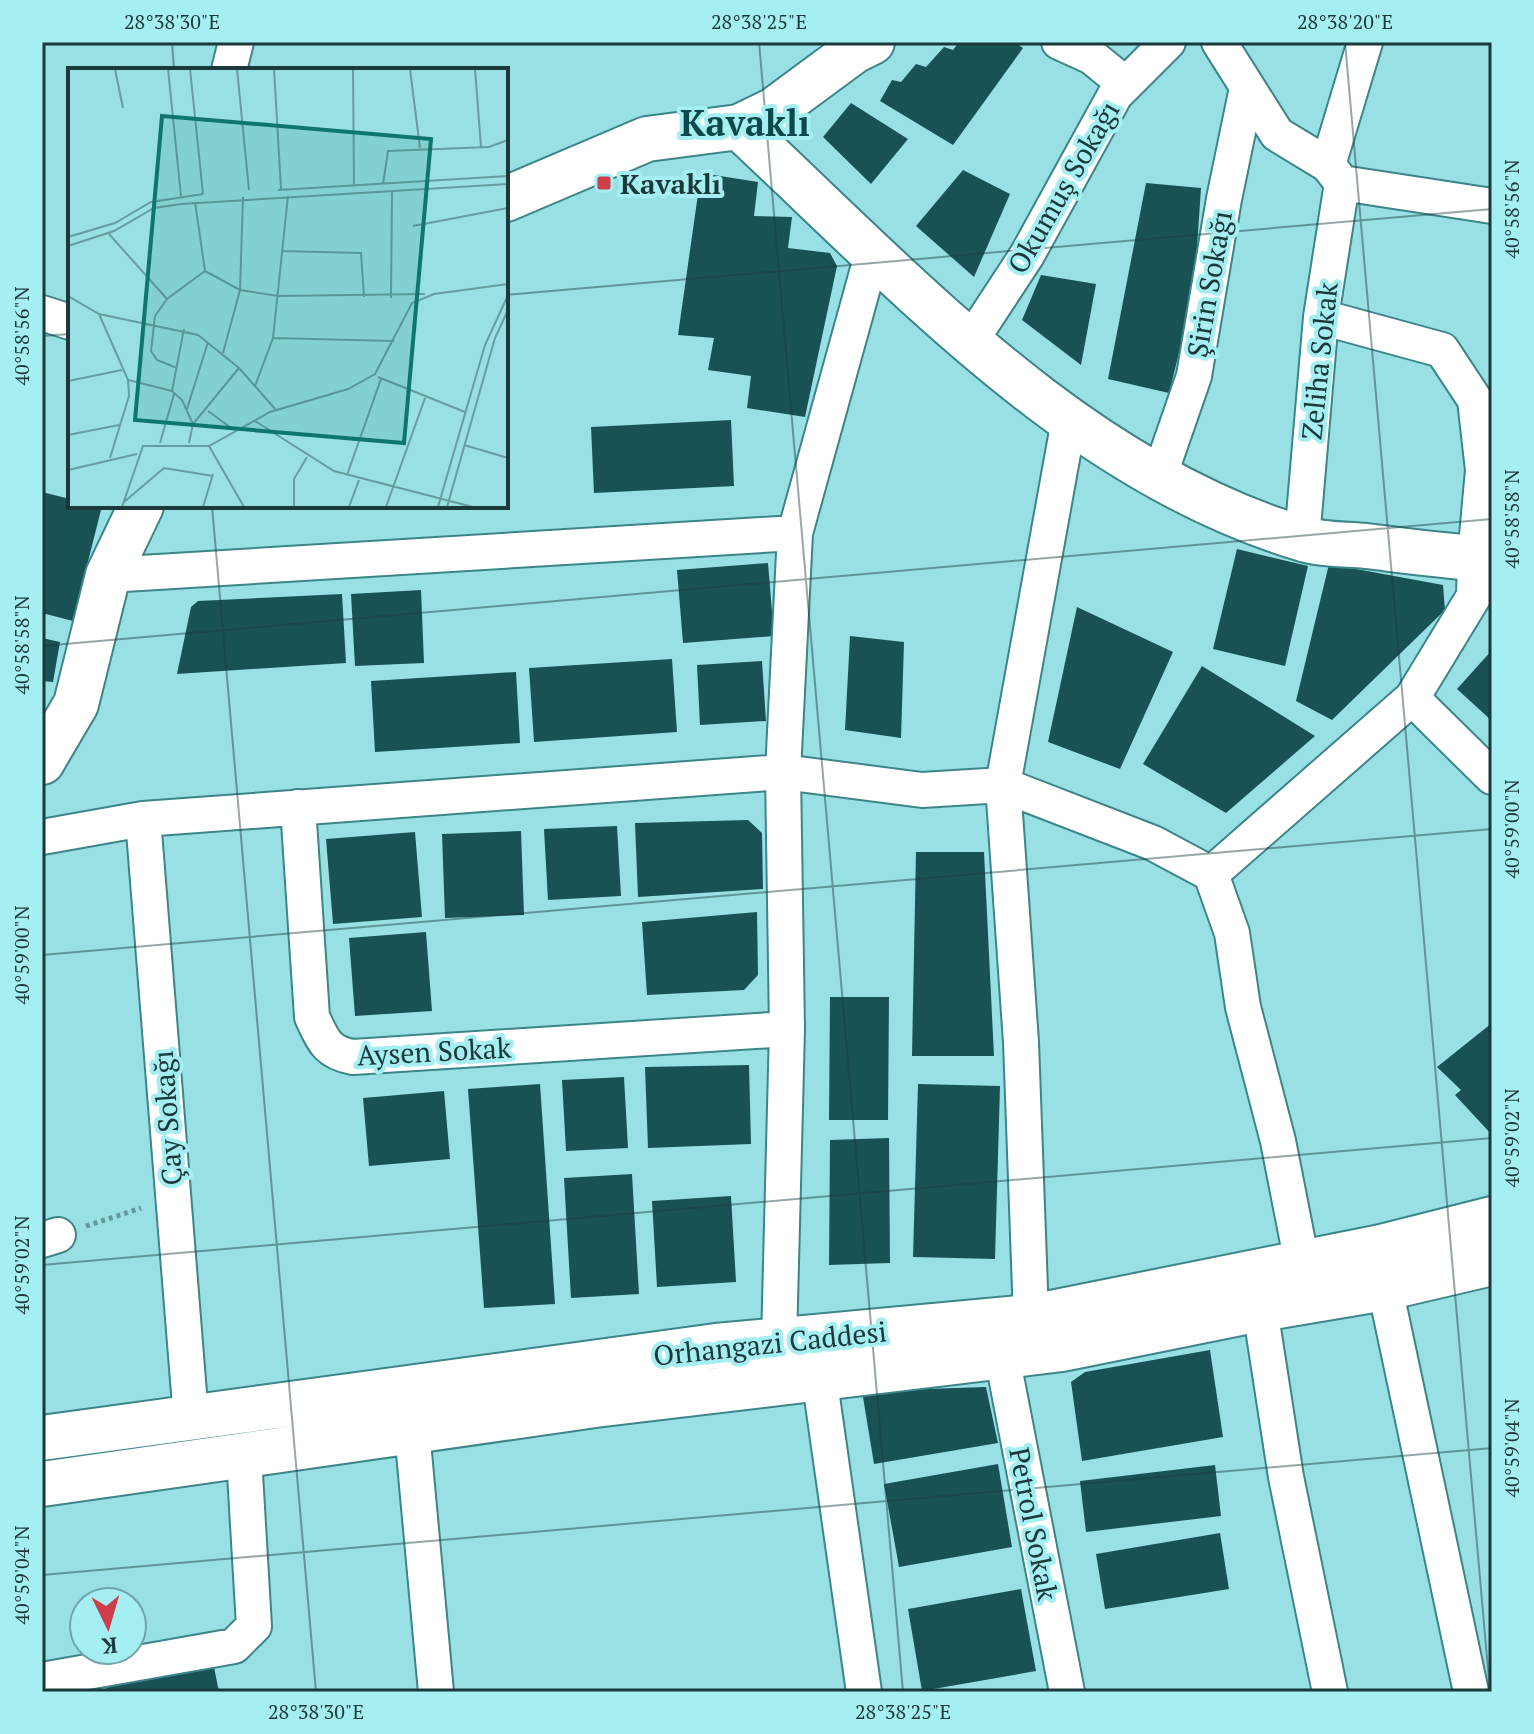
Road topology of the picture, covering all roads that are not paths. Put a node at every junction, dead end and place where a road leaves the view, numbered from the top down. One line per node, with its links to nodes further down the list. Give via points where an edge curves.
1 (236, 42): 7 (street)
2 (1059, 42): 8 (street, via 1092,57)
3 (1168, 42): 8 (street, Okumuş Sokağı)
4 (1219, 42): 9 (street)
5 (1365, 42): 11 (street, Zeliha Sokak)
6 (855, 45): 10 (main road, via 774,110)
7 (230, 68)
8 (1125, 84): 18 (street, Okumuş Sokağı, via 1027,255)
9 (1247, 88): 11 (street, via 1277,134); 20 (street, Şirin Sokağı, via 1194,376)
10 (739, 127): 12 (main road, via 647,139); 14 (main road)
11 (1335, 174): 13 (street); 16 (street, Zeliha Sokak)
12 (508, 198)
13 (1492, 206)
14 (873, 251): 18 (main road); 22 (street)
15 (42, 313): 17 (street)
16 (1321, 317): 23 (street, Zeliha Sokak); 24 (street, via 1442,350 1475,400 1483,470)
17 (68, 321)
18 (970, 342): 19 (main road)
19 (1069, 420): 20 (main road); 30 (street)
20 (1159, 477): 23 (main road, via 1220,508)
21 (140, 508): 25 (main road)
22 (795, 533): 25 (street); 28 (street)
23 (1302, 539): 24 (main road)
24 (1483, 559): 26 (street, via 1474,596)
25 (108, 575): 27 (main road, via 76,704)
26 (1412, 698): 29 (street); 34 (street)
27 (42, 762)
28 (783, 772): 30 (street, via 922,790); 31 (street); 35 (street)
29 (1492, 777)
30 (1003, 785): 34 (street, via 1153,843); 41 (street, via 1021,1042)
31 (298, 807): 32 (street); 35 (street, Aysen Sokak, via 312,1017 335,1054)
32 (143, 819): 33 (street); 45 (street, Çay Sokağı)
33 (42, 837)
34 (1211, 874): 37 (street, via 1232,933 1243,1007 1278,1141)
35 (787, 1029): 42 (street)
36 (1492, 1219): 37 (main road, Orhangazi Caddesi)
37 (1302, 1263): 41 (main road, Orhangazi Caddesi)
38 (1492, 1263): 39 (main road, Orhangazi Caddesi)
39 (1385, 1288): 40 (main road, Orhangazi Caddesi); 55 (street)
40 (1260, 1309): 43 (main road, Orhangazi Caddesi); 54 (street, via 1286,1477)
41 (1031, 1317): 42 (main road, Orhangazi Caddesi)
42 (779, 1342): 45 (main road, Orhangazi Caddesi, via 701,1348)
43 (1002, 1356): 44 (main road, Orhangazi Caddesi); 53 (street, Petrol Sokak)
44 (819, 1376): 46 (main road, Orhangazi Caddesi); 52 (street)
45 (191, 1418): 47 (main road, Orhangazi Caddesi)
46 (412, 1431): 48 (main road, Orhangazi Caddesi); 51 (street)
47 (42, 1438)
48 (244, 1457): 49 (main road, Orhangazi Caddesi); 50 (street, via 254,1626 234,1646)
49 (42, 1484)
50 (50, 1683)
51 (436, 1692)
52 (864, 1692)
53 (1067, 1692)
54 (1330, 1692)
55 (1471, 1692)

